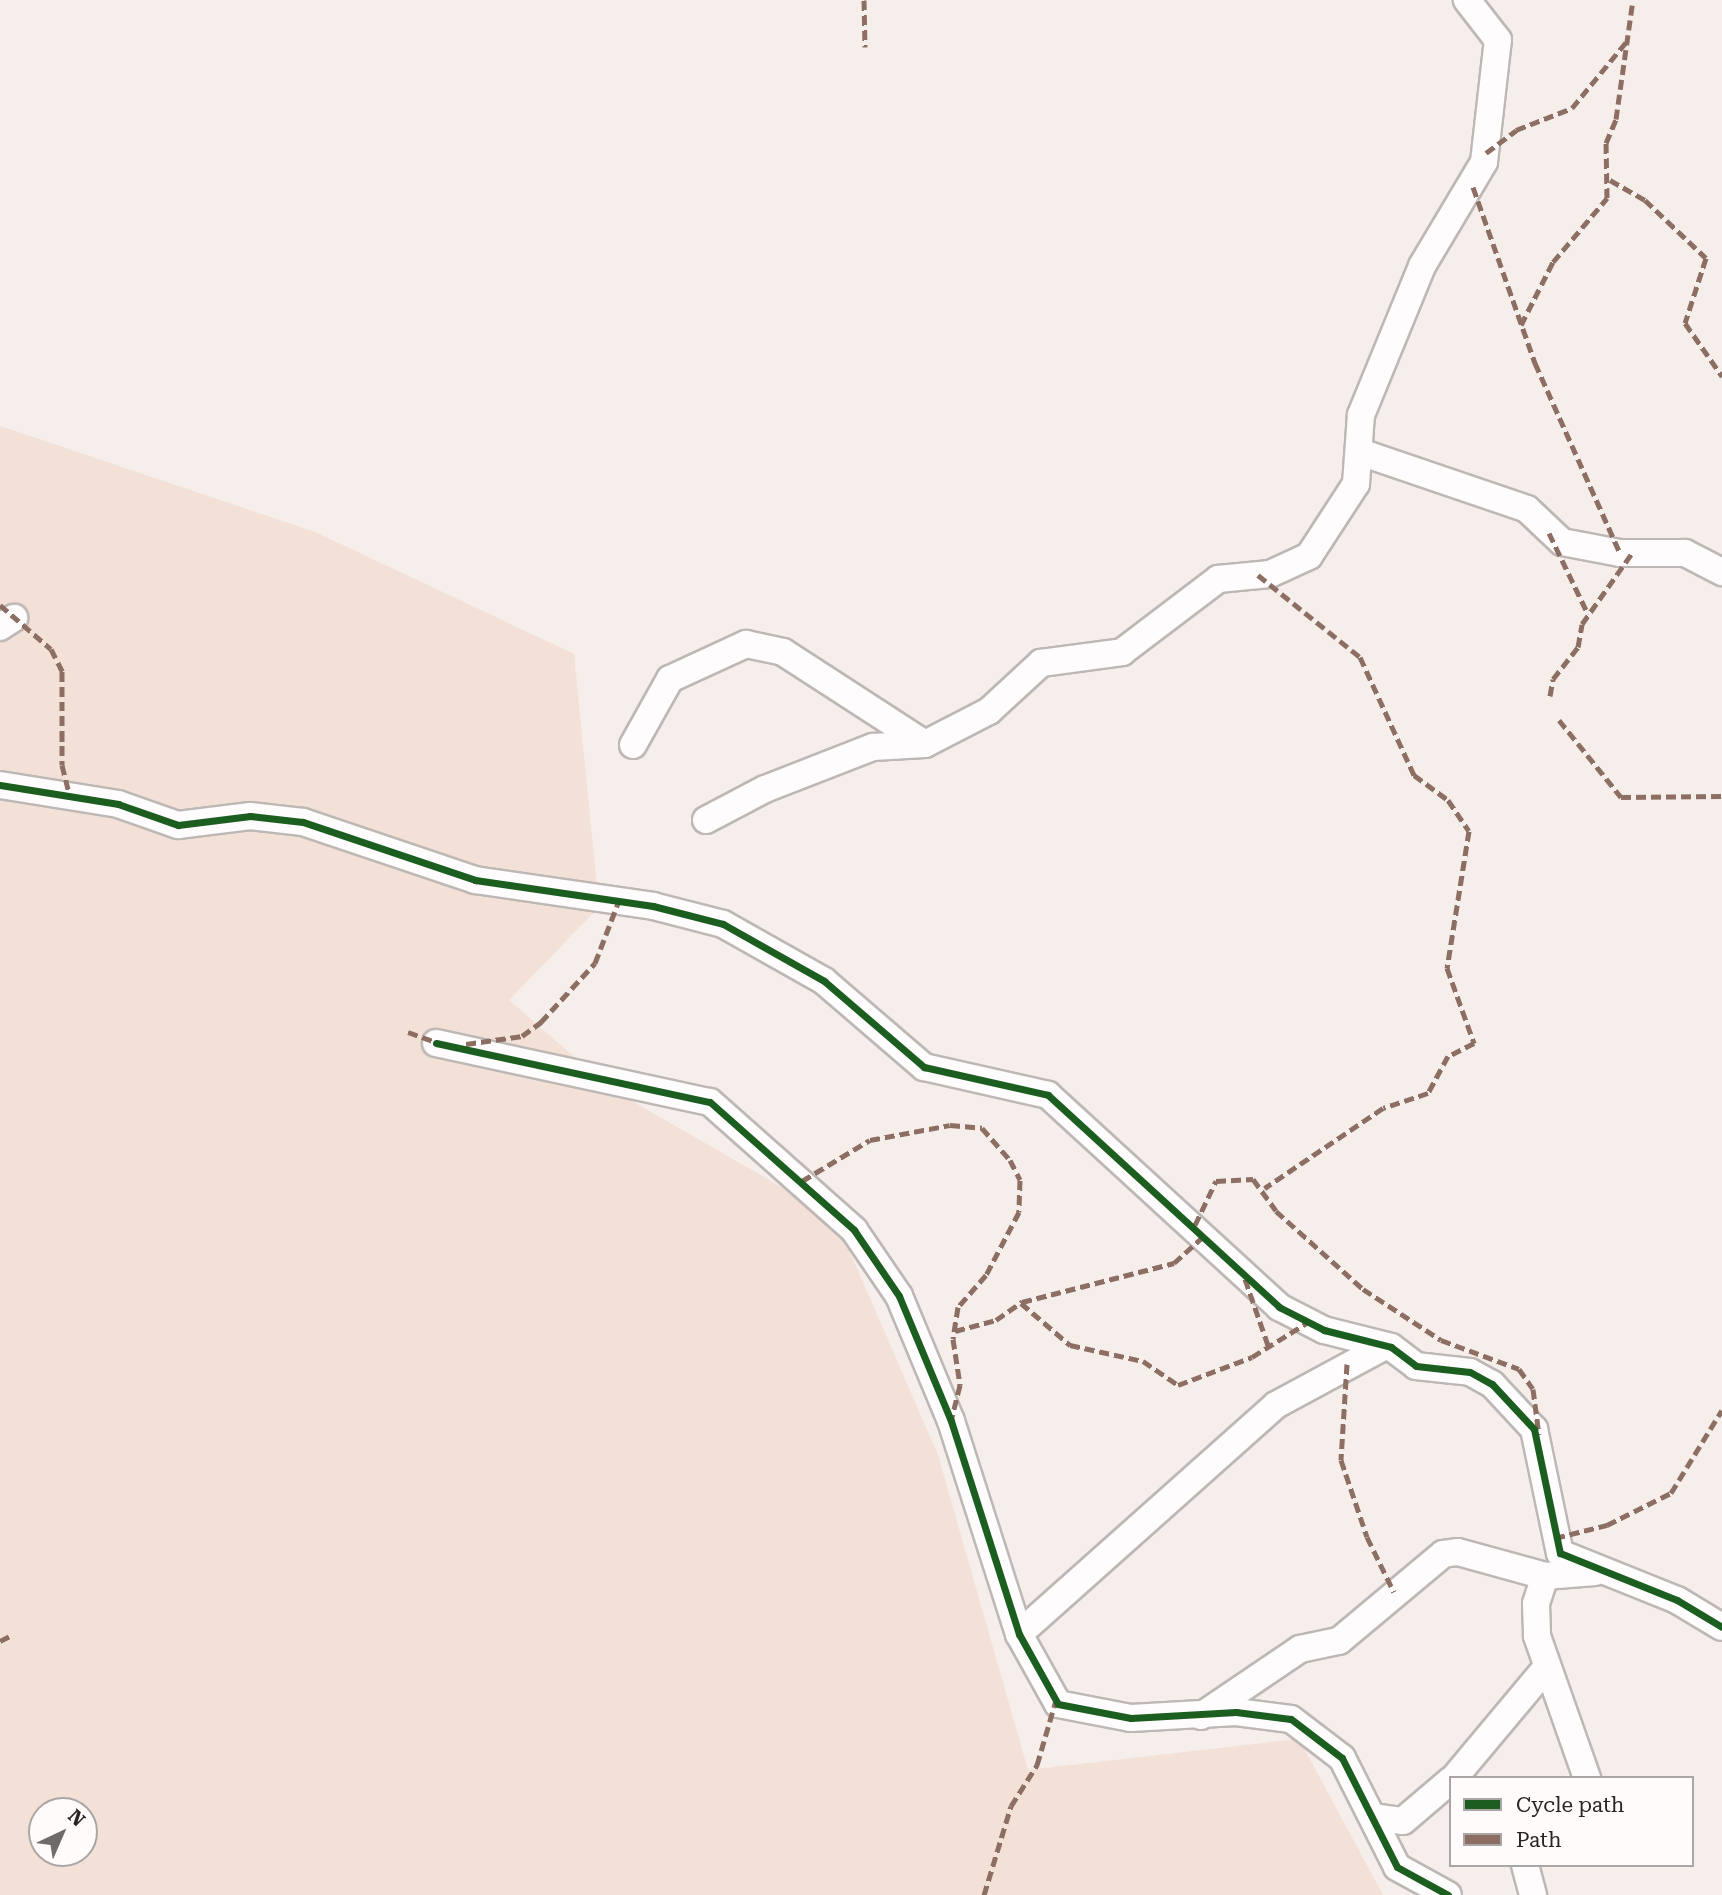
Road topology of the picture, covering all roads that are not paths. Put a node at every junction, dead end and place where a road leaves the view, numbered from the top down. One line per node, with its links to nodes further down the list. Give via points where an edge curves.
1 (1467, 0): 2 (street, via 1498,40 1486,153 1479,179 1422,266 1361,415)
2 (1360, 452): 3 (street, via 1528,509 1562,542 1620,553 1685,553); 4 (street, via 1356,484 1322,539 1292,569 1218,579 1122,652 1041,663 989,711)
3 (1722, 572)
4 (925, 744): 5 (street, via 783,652 746,644 670,679); 7 (street, via 862,751)
5 (633, 745)
6 (0, 785): 9 (street, via 118,804 178,825 250,816 303,822 475,880 653,906 723,924 824,981 924,1067 1048,1096 1206,1234 1264,1296 1324,1330)
7 (706, 820)
8 (436, 1043): 13 (street, via 699,1096 855,1230 915,1330 984,1517)
9 (1385, 1346): 10 (street, via 1416,1366 1480,1376 1523,1410 1534,1429 1560,1553); 13 (street, via 1276,1405)
10 (1597, 1572): 11 (street); 12 (street, via 1678,1600)
11 (1545, 1576): 14 (street, via 1535,1620); 15 (street, via 1458,1552 1443,1554 1339,1641 1300,1649)
12 (1722, 1627)
13 (1019, 1634): 15 (street, via 1062,1706 1142,1719)
14 (1546, 1668): 16 (street); 17 (street)
15 (1200, 1716): 19 (street, via 1292,1719 1342,1758)
16 (1455, 1776)
17 (1586, 1776)
18 (1449, 1782): 19 (street, via 1403,1821)
19 (1374, 1817): 21 (street, via 1384,1850 1396,1867)
20 (1525, 1867): 22 (street)
21 (1448, 1895)
22 (1532, 1895)

